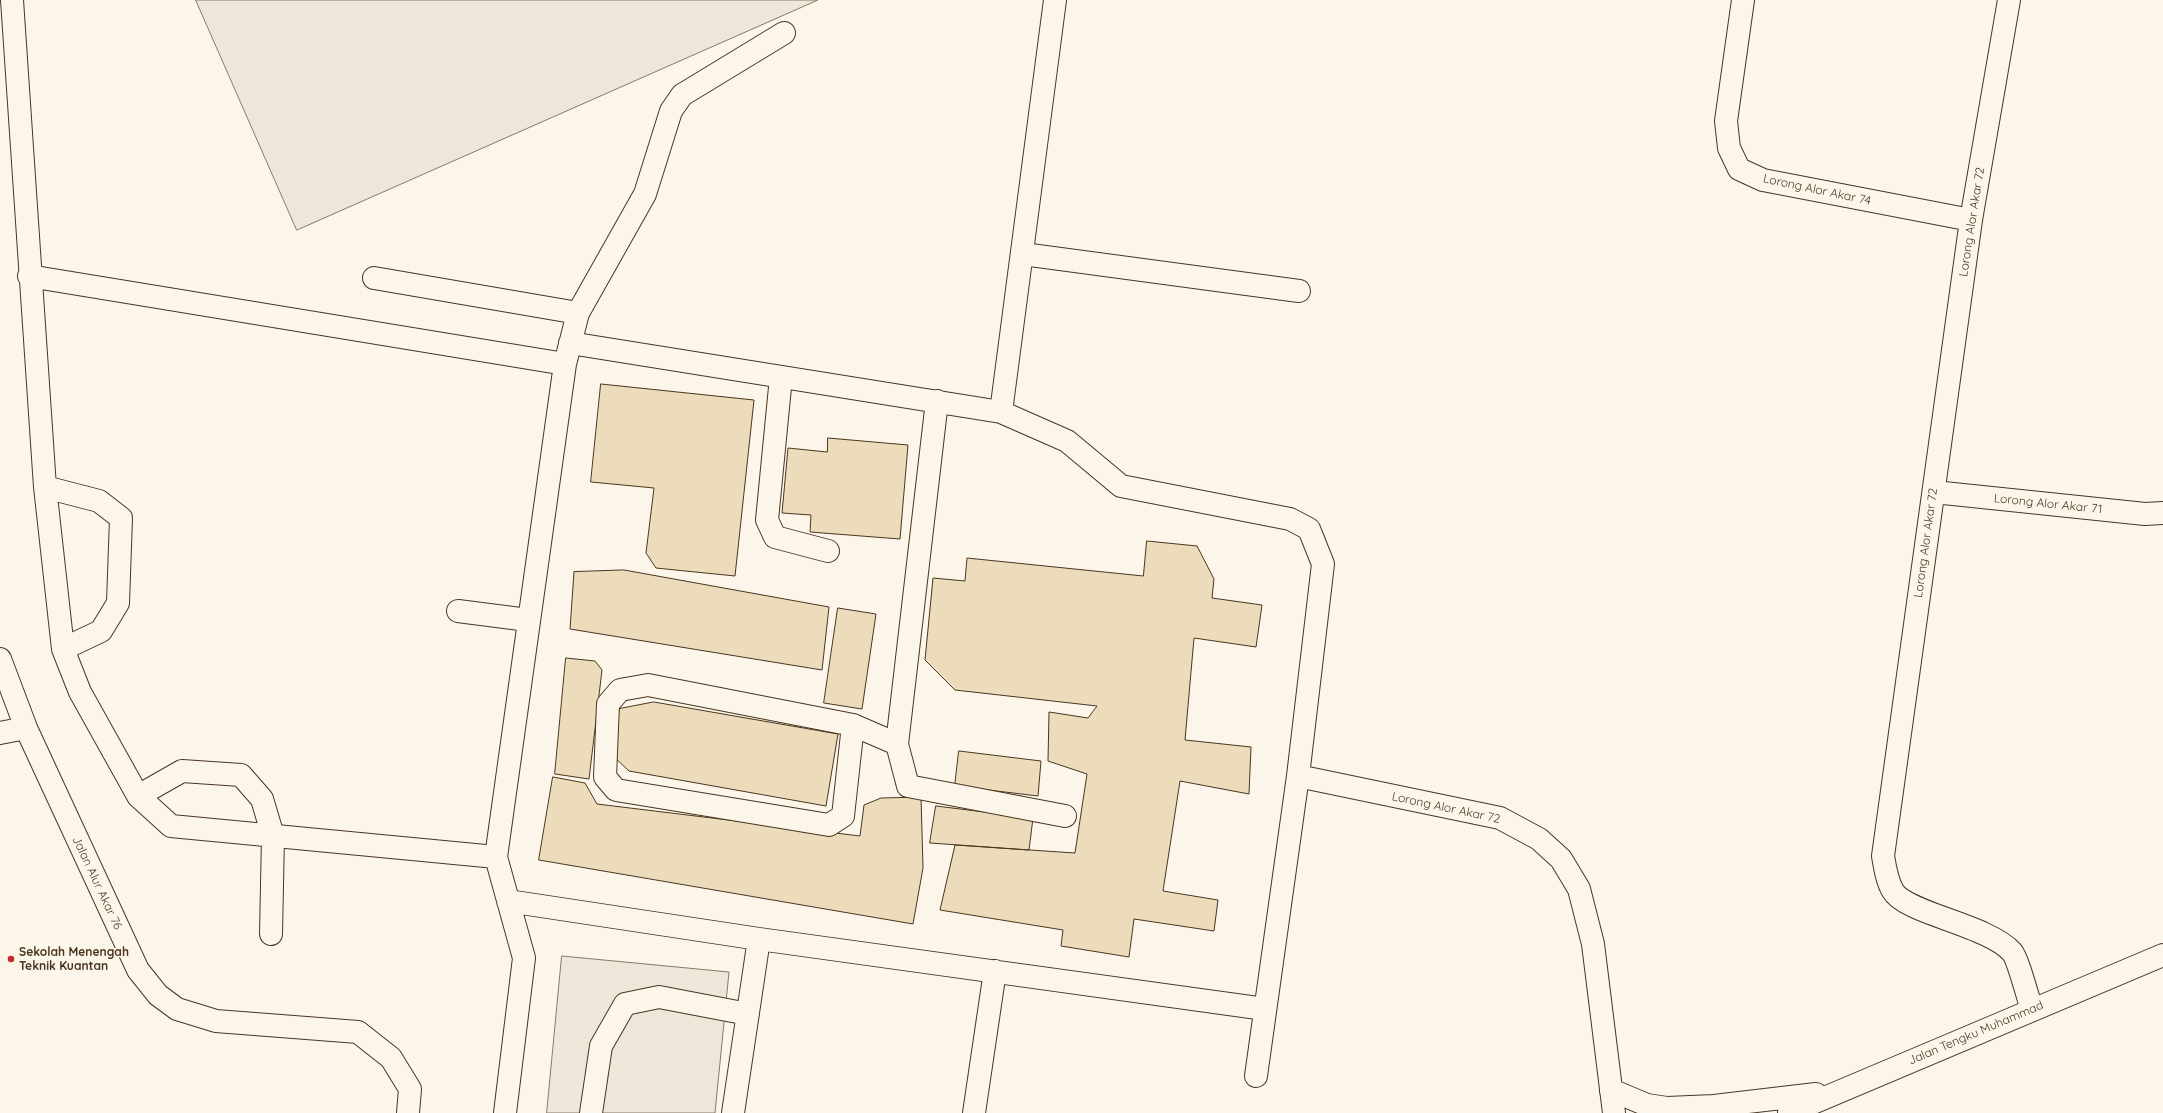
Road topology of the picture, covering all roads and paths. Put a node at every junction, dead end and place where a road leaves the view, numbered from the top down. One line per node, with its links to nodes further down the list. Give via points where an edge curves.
1 (12, 0): 8 (street)
2 (1055, 0): 7 (street)
3 (1743, 0): 6 (street, Lorong Alor Akar 74, via 1726,121 1730,148 1739,169 1763,180)
4 (2009, 0): 6 (street, Lorong Alor Akar 72)
5 (784, 33): 11 (street, via 682,96 671,111 645,194)
6 (1971, 220): 18 (street, Lorong Alor Akar 72)
7 (1023, 254): 10 (street); 16 (street)
8 (29, 276): 13 (street); 17 (street)
9 (374, 278): 11 (street)
10 (1299, 291)
11 (578, 313): 12 (street)
12 (570, 343): 13 (street); 14 (street)
13 (565, 364): 22 (street)
14 (781, 377): 15 (street); 20 (street, via 768,520 775,537)
15 (937, 401): 16 (street); 28 (street)
16 (1002, 412): 29 (street, via 1067,441 1121,486 1290,519 1309,529 1323,564)
17 (45, 487): 23 (street); 23 (street, via 99,500 121,518 118,603 101,631)
18 (1934, 492): 19 (street, Lorong Alor Akar 71, via 2145,514); 40 (street, Lorong Alor Akar 72, via 1883,856 1886,875 1893,893 1911,904 1993,938 2012,953)
19 (2163, 513)
20 (828, 551)
21 (458, 611): 22 (street)
22 (528, 620): 33 (street)
23 (63, 649): 30 (street, via 80,692)
24 (0, 659): 26 (street, Jalan Alur Akar 76)
25 (853, 725): 25 (street, via 648,685 620,690 608,704 605,777 616,790 829,825 843,816); 28 (street)
26 (26, 728): 27 (street); 45 (street, Jalan Alur Akar 76, via 138,970 158,994 177,1009 216,1021 358,1032 392,1058 410,1089)
27 (0, 733)
28 (897, 744): 31 (street, via 908,786)
29 (1298, 776): 39 (street); 43 (street, Lorong Alor Akar 72, via 1500,818 1540,839 1561,859 1579,888 1593,944)
30 (138, 796): 32 (street, via 171,826); 32 (street, via 182,771 241,775 262,799)
31 (1065, 816)
32 (273, 836): 33 (street); 35 (street)
33 (496, 856): 34 (street)
34 (508, 901): 36 (street); 46 (street, via 524,958)
35 (271, 934)
36 (759, 939): 38 (street); 41 (street)
37 (2163, 955): 40 (street, Jalan Tengku Muhammad)
38 (995, 971): 39 (street); 49 (street)
39 (1265, 1009): 42 (street)
40 (2032, 1010): 44 (street, Jalan Tengku Muhammad)
41 (748, 1014): 47 (street, via 659,997 625,1004 601,1046); 48 (street)
42 (1256, 1076)
43 (1611, 1090): 44 (street, via 1647,1105 1667,1108 1714,1106); 50 (street, Lorong Alor Akar 72)
44 (1838, 1091): 51 (street, Jalan Tengku Muhammad)
45 (408, 1113)
46 (505, 1113)
47 (591, 1113)
48 (733, 1113)
49 (974, 1113)
50 (1614, 1113)
51 (1789, 1113)

